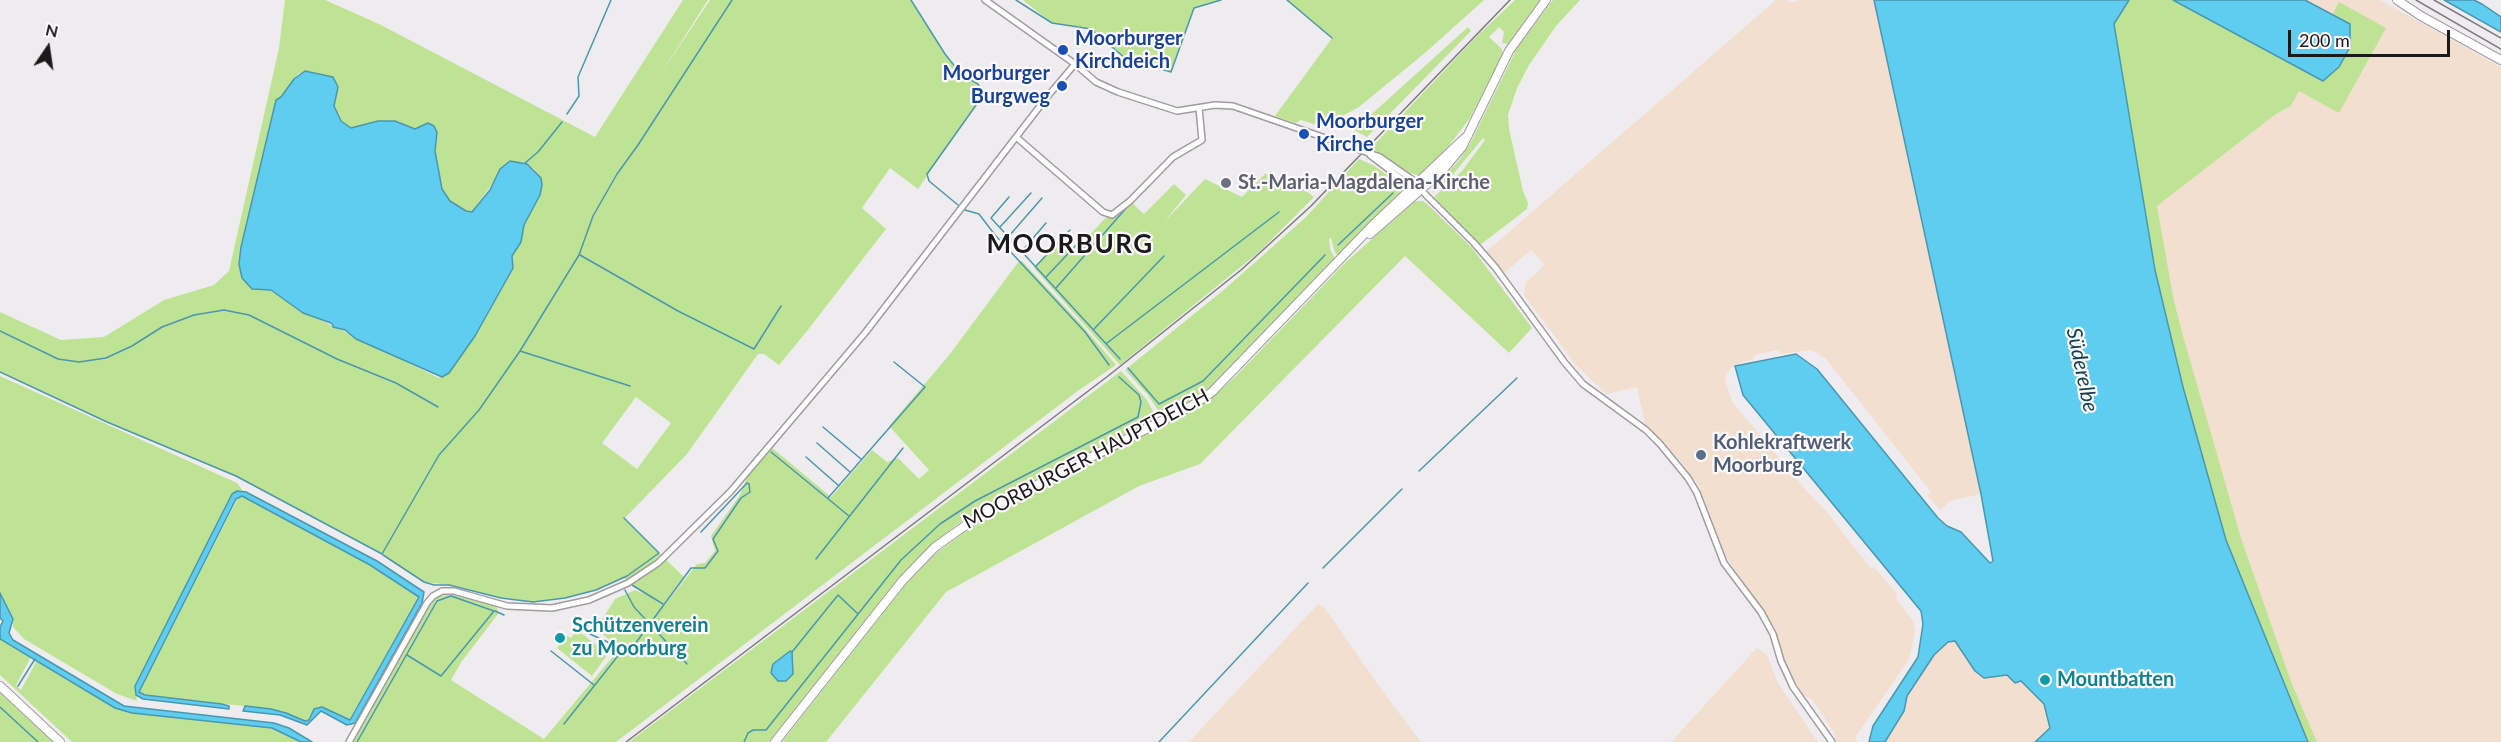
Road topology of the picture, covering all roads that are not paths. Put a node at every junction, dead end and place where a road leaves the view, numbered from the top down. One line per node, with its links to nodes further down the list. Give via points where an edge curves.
1 (985, 0): 5 (street)
2 (1546, 0): 8 (main road, MOORBURGER HAUPTDEICH, via 1509,51 1455,158)
3 (2397, 0): 4 (main road)
4 (2501, 60)
5 (1075, 64): 6 (street, via 1096,82 1138,99 1170,110); 7 (street)
6 (1199, 108): 7 (street, via 1202,140 1173,157 1115,214 1108,215); 8 (street, via 1233,106 1363,151)
7 (1016, 137): 11 (street, via 865,333 769,448 658,563 628,583 590,600 552,608 507,606 442,591 427,603)
8 (1417, 187): 12 (main road, MOORBURGER HAUPTDEICH, via 1372,226 1212,392 986,511 935,546 903,580); 13 (street, via 1495,267 1583,384 1646,430 1688,478 1724,563 1765,617 1792,687)
9 (0, 686): 10 (main road)
10 (60, 742)
11 (350, 742)
12 (775, 742)
13 (1832, 742)

